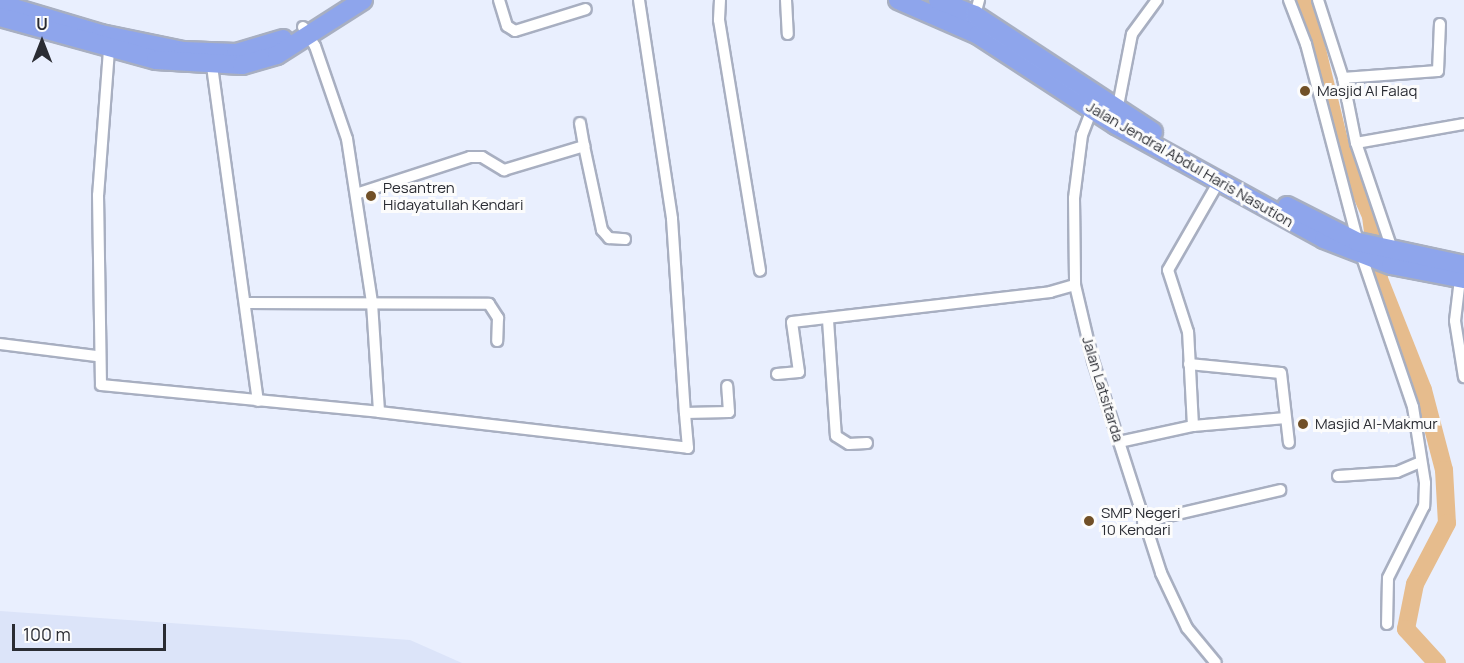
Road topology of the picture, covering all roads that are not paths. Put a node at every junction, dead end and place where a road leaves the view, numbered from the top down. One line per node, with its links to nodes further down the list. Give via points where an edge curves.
1 (341, 0): 17 (highway)
2 (363, 0): 17 (highway)
3 (499, 0): 14 (street, via 507,26 515,31)
4 (639, 0): 49 (street, via 672,219)
5 (720, 0): 34 (street, via 720,31)
6 (786, 0): 18 (street)
7 (898, 0): 22 (highway, Jalan Jendral Abdul Haris Nasution, via 978,34)
8 (938, 0): 13 (highway, Jalan Jendral Abdul Haris Nasution)
9 (1157, 0): 23 (street, via 1132,34)
10 (1289, 0): 32 (street, via 1306,44)
11 (1318, 0): 21 (street)
12 (6, 7): 16 (highway)
13 (977, 7): 22 (highway, Jalan Jendral Abdul Haris Nasution)
14 (586, 9)
15 (1440, 24): 21 (street, via 1438,71)
16 (64, 30): 17 (highway, via 212,53 259,49); 19 (highway)
17 (306, 31): 20 (highway, via 264,61); 29 (street, via 347,139)
18 (788, 34)
19 (109, 50): 20 (highway); 42 (street, via 98,195)
20 (212, 66): 37 (street)
21 (1343, 78): 26 (street)
22 (1094, 103): 23 (highway, Jalan Jendral Abdul Haris Nasution); 28 (highway, Jalan Jendral Abdul Haris Nasution); 36 (street, Jalan Latsitarda, via 1082,135 1074,198)
23 (1117, 111): 30 (highway, Jalan Jendral Abdul Haris Nasution)
24 (579, 123): 27 (street)
25 (1464, 124): 26 (street)
26 (1356, 143): 33 (street)
27 (585, 146): 29 (street, via 504,170 482,157 470,157); 31 (street, via 602,230 609,238)
28 (1218, 183): 30 (highway, Jalan Jendral Abdul Haris Nasution); 43 (street, via 1168,270 1186,321)
29 (356, 194): 38 (street)
30 (1327, 233): 32 (highway, Jalan Jendral Abdul Haris Nasution)
31 (625, 239)
32 (1364, 250): 33 (highway, Jalan Jendral Abdul Haris Nasution); 55 (street, via 1413,406)
33 (1393, 259): 35 (highway, Jalan Jendral Abdul Haris Nasution)
34 (760, 271)
35 (1463, 274): 45 (street, via 1455,321)
36 (1075, 285): 39 (street, via 1050,292); 52 (street, Jalan Latsitarda)
37 (245, 303): 38 (street); 47 (street)
38 (372, 303): 40 (street, via 489,304 498,318); 48 (street)
39 (828, 320): 44 (street, via 792,322 799,372); 54 (street, via 836,436 849,444)
40 (497, 340)
41 (0, 344): 42 (street)
42 (97, 356): 47 (street, via 100,381 105,387)
43 (1189, 364): 50 (street, via 1281,373); 51 (street)
44 (777, 374)
45 (1464, 377)
46 (727, 386): 49 (street, via 729,412)
47 (258, 401): 48 (street)
48 (379, 412): 49 (street, via 688,448)
49 (685, 413)
50 (1286, 418): 51 (street); 53 (street)
51 (1193, 426): 52 (street)
52 (1119, 441): 58 (street, Jalan Latsitarda)
53 (1289, 442)
54 (867, 443)
55 (1420, 462): 56 (street, via 1402,471); 59 (street, via 1424,506 1388,578)
56 (1338, 476)
57 (1280, 490): 58 (street)
58 (1143, 522): 60 (street, Jalan Latsitarda, via 1170,597 1187,628)
59 (1387, 624)
60 (1216, 663)

